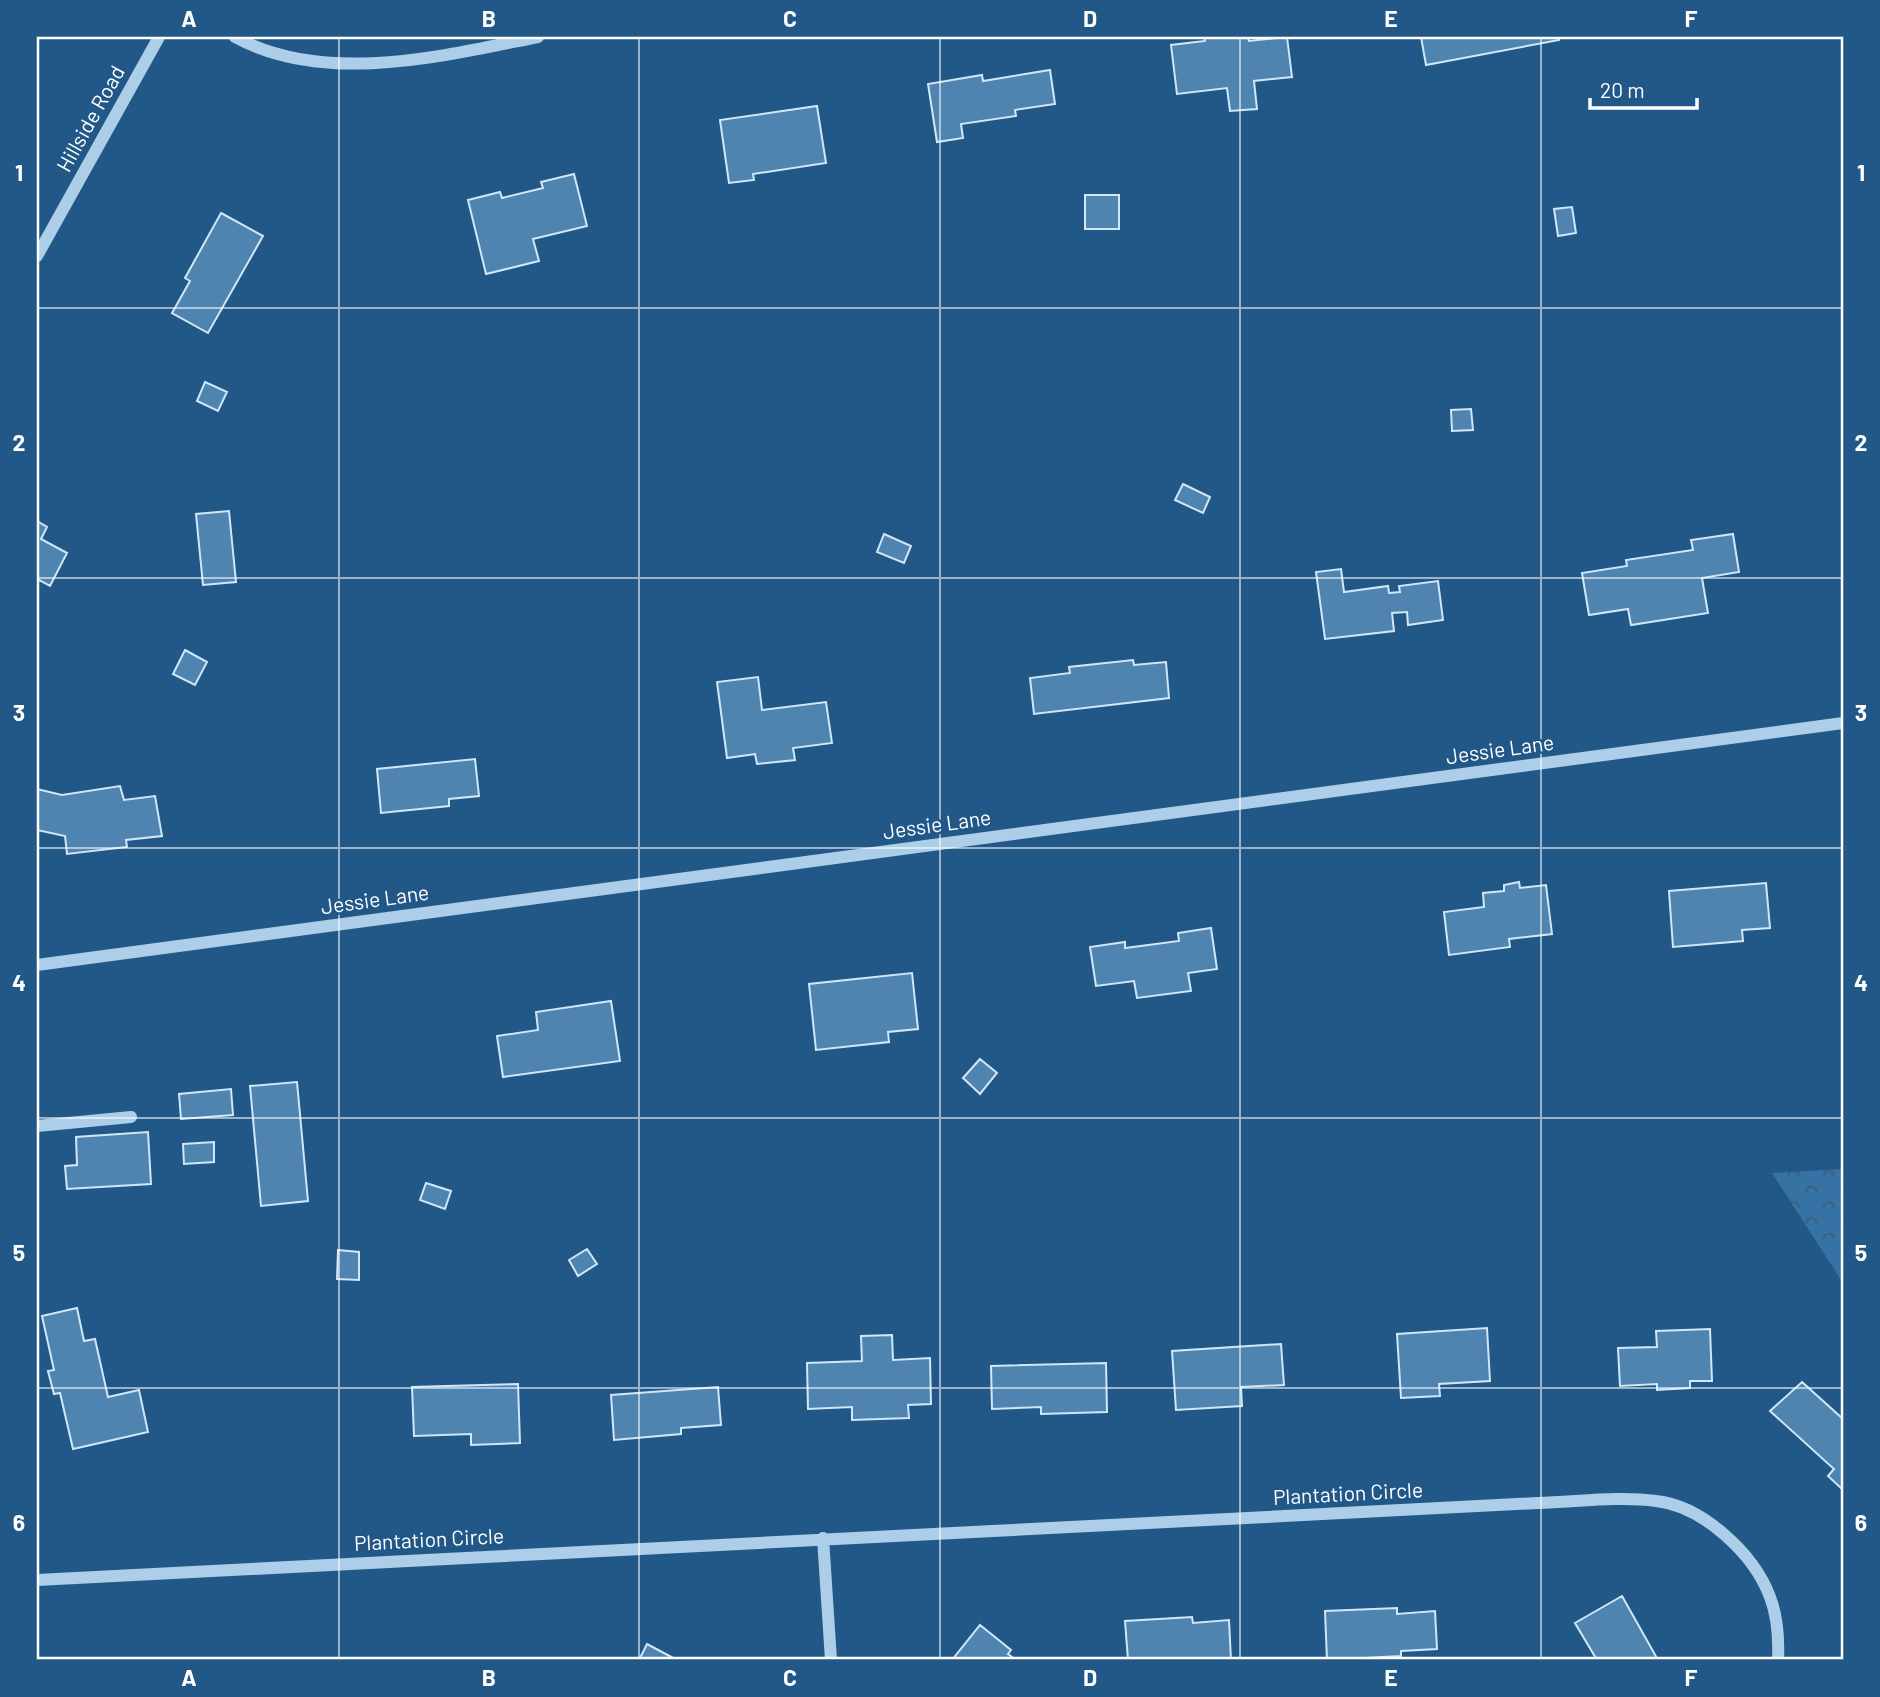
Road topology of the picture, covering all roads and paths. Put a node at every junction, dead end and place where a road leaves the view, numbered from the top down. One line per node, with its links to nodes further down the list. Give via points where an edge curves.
1 (159, 37): 4 (street, Hillside Road)
2 (235, 37): 3 (street, via 256,48 340,64 446,55)
3 (538, 37)
4 (37, 256)
5 (1843, 723): 6 (street, Jessie Lane)
6 (37, 965)
7 (131, 1116): 8 (street)
8 (37, 1126)
9 (823, 1538): 10 (street, Plantation Circle); 11 (street); 12 (street, Plantation Circle, via 1658,1501 1707,1521 1754,1567 1779,1630)
10 (37, 1580)
11 (831, 1660)
12 (1778, 1660)

